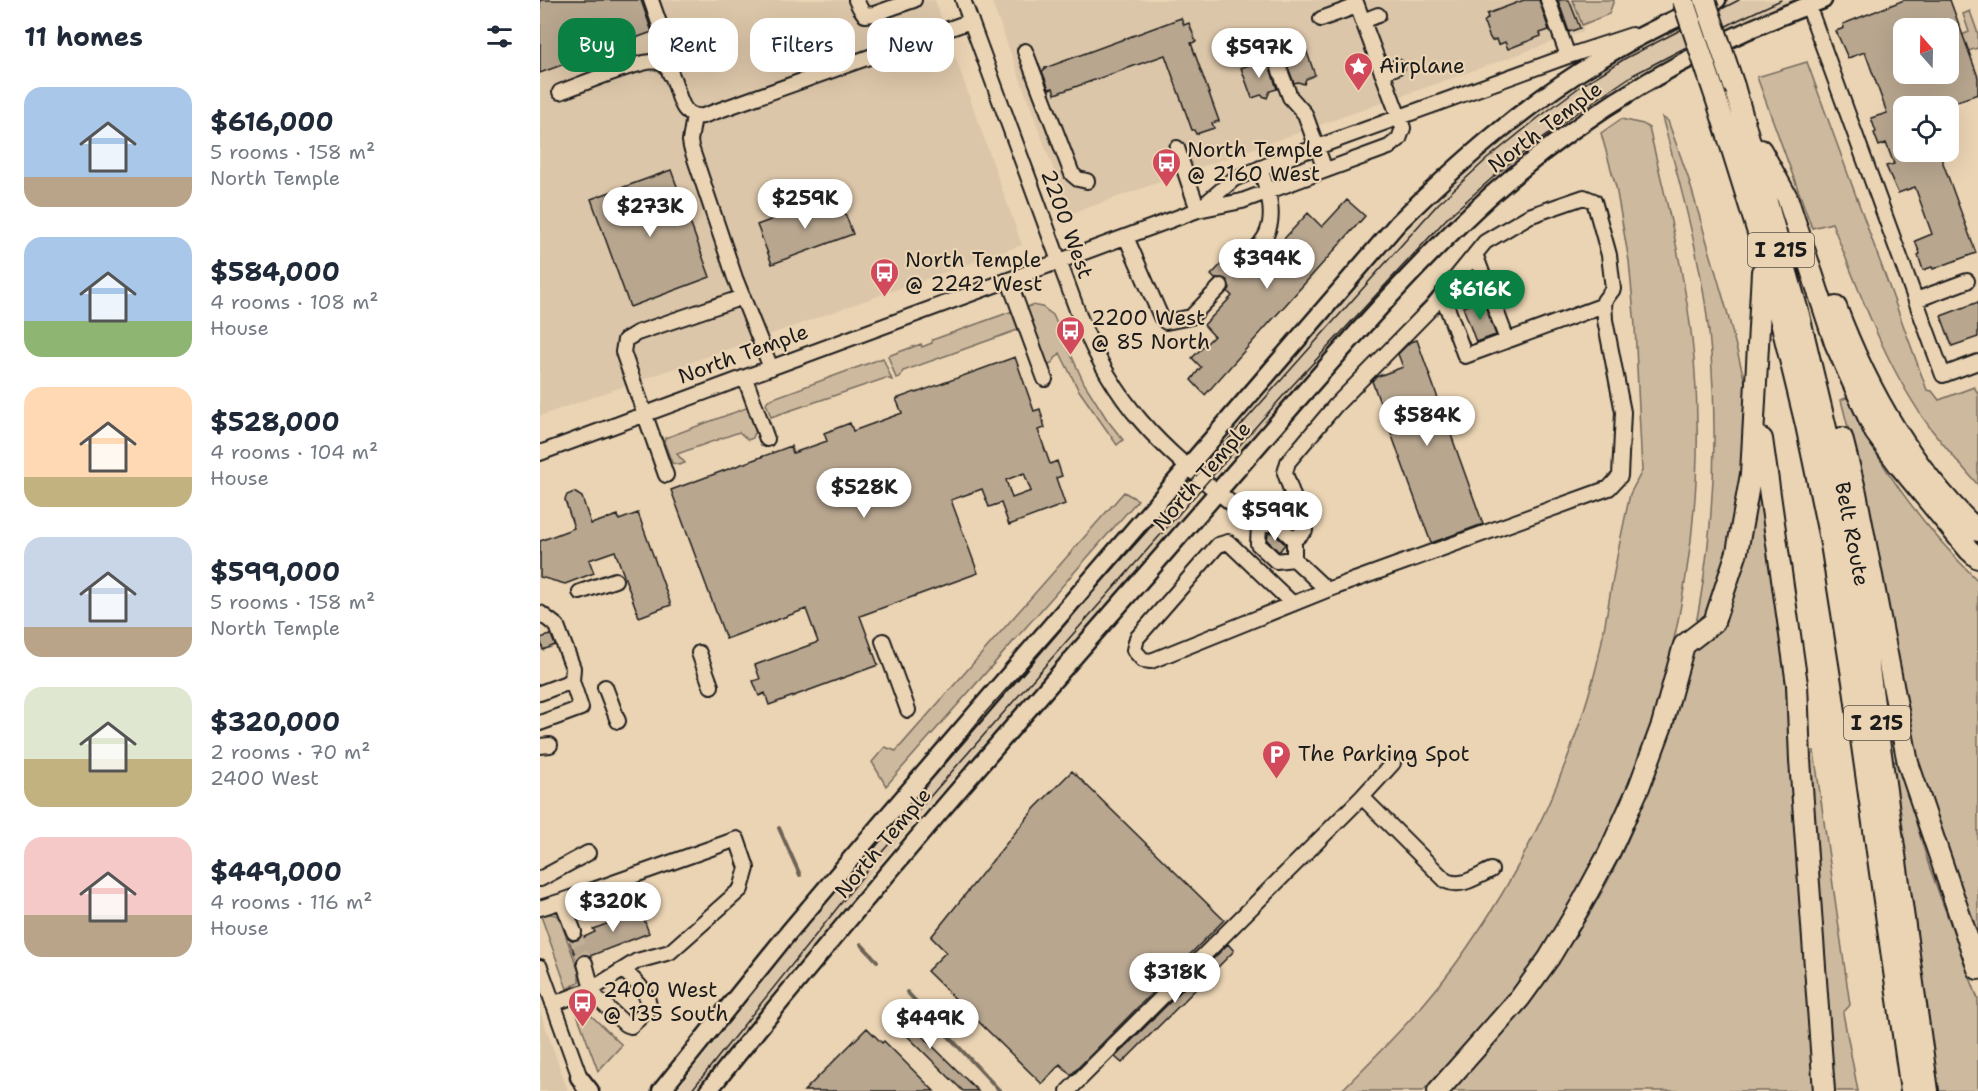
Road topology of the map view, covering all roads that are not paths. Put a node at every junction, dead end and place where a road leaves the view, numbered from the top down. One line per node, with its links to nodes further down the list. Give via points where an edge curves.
1 (651, 0): 21 (street, via 671,57)
2 (856, 0): 3 (street, via 865,15)
3 (914, 0)
4 (965, 0): 13 (street, 2200 West)
5 (1548, 0): 17 (street)
6 (1683, 0): 35 (highway, Belt Route / I 215, bridge)
7 (1705, 0): 25 (highway, Belt Route / I 215, bridge)
8 (1717, 0): 15 (main road, North Temple)
9 (1356, 3): 12 (street); 14 (street)
10 (1815, 3): 44 (street); 58 (main road, North Temple, via 1697,54 1639,87 1603,109 1492,195 1355,334)
11 (1378, 15): 14 (street)
12 (1321, 19)
13 (971, 21): 23 (street, via 730,108); 37 (street, 2200 West)
14 (1363, 21): 20 (street)
15 (1660, 26): 17 (street, North Temple); 56 (main road, North Temple, via 1576,75 1515,118 1436,186 1398,223)
16 (1025, 51): 30 (street, via 1072,174)
17 (1568, 56): 24 (street, North Temple)
18 (1276, 60): 26 (street, via 1290,97 1305,114)
19 (1397, 68): 20 (street)
20 (1382, 73): 24 (street)
21 (670, 74): 22 (street, via 664,64 640,63); 23 (street, via 684,108)
22 (560, 92)
23 (694, 116): 43 (street, via 690,141)
24 (1399, 117): 26 (street, North Temple); 29 (street, North Temple, via 1403,128 1395,144)
25 (1743, 117): 32 (highway); 51 (highway, Belt Route / I 215, via 1799,315)
26 (1317, 147): 28 (street, North Temple); 29 (street)
27 (1177, 148): 33 (street)
28 (1260, 168): 31 (street); 33 (street, North Temple, via 1234,179)
29 (1325, 170): 31 (street, North Temple)
30 (1087, 181)
31 (1268, 192): 33 (street, North Temple); 38 (street, via 1271,218 1267,234)
32 (1787, 197): 60 (highway, via 1806,226 1852,351 1888,417 1938,487); 62 (highway, via 1834,343 1875,432)
33 (1198, 210): 34 (street, North Temple)
34 (1126, 237): 37 (street, North Temple); 41 (street, via 1166,322 1191,317)
35 (1764, 252): 52 (highway); 99 (highway, Belt Route / I 215, via 1831,544)
36 (1475, 254): 42 (street); 45 (street, via 1485,242 1529,216 1584,197 1594,201 1609,255 1613,289); 46 (street)
37 (1059, 262): 39 (street, North Temple); 56 (street, 2200 West, via 1088,338 1108,377 1141,422)
38 (1244, 262)
39 (1009, 281): 48 (street, North Temple); 50 (street)
40 (1967, 281): 44 (street)
41 (1221, 286)
42 (1442, 294): 46 (street, via 1465,356); 61 (street, via 1335,406 1288,462 1285,473 1305,530)
43 (743, 297): 48 (street); 53 (street, via 625,340 623,352)
44 (1916, 300): 47 (street, via 1943,375)
45 (1604, 305): 46 (street); 65 (street, via 1623,412 1620,476 1609,488)
46 (1507, 340)
47 (1978, 362)
48 (771, 368): 49 (street, North Temple)
49 (746, 378): 53 (street, North Temple); 54 (street)
50 (1045, 379)
51 (1814, 385): 88 (highway, via 1840,434 1856,493 1908,763); 100 (highway, Belt Route / I 215, via 1835,466 1868,662)
52 (1756, 394): 97 (highway, via 1751,474 1737,552 1714,622 1684,645 1662,725 1614,843 1550,958); 98 (highway, via 1797,684)
53 (645, 415): 55 (street, North Temple); 57 (street)
54 (767, 439)
55 (540, 453)
56 (1188, 467): 58 (street, 2200 West); 94 (main road, North Temple, via 796,923)
57 (666, 476)
58 (1218, 492): 59 (street, 2200 West); 95 (main road, North Temple, via 893,866)
59 (1259, 526): 61 (street, via 1275,522); 63 (street, via 1258,544 1276,561)
60 (1978, 531)
61 (1294, 540): 63 (street)
62 (1978, 558)
63 (1294, 560): 65 (street)
64 (615, 580): 66 (street)
65 (1327, 590): 67 (street)
66 (580, 592)
67 (1293, 604): 67 (street, via 1151,661 1143,660 1134,650 1137,638 1218,545 1228,542)
68 (540, 613): 71 (street, via 557,626 573,668)
69 (883, 641): 75 (street)
70 (699, 653): 73 (street)
71 (572, 681): 74 (street); 77 (street, via 581,708)
72 (605, 687): 76 (street)
73 (711, 687)
74 (545, 692)
75 (908, 710)
76 (618, 721)
77 (540, 723)
78 (1393, 763): 79 (street)
79 (1362, 797): 81 (street, via 1446,881 1454,885 1463,883); 96 (street)
80 (588, 853): 82 (street)
81 (1491, 870)
82 (540, 879)
83 (562, 902): 84 (street); 85 (street); 89 (street, via 737,839 747,868 741,889 670,952 637,961)
84 (540, 908)
85 (574, 932)
86 (585, 963): 90 (street)
87 (540, 967): 91 (street)
88 (1978, 969)
89 (623, 970): 90 (street); 90 (street, via 650,1001 649,1009 631,1026 597,998)
90 (592, 989): 91 (street)
91 (553, 1004): 92 (street)
92 (582, 1084): 93 (main road)
93 (590, 1091)
94 (661, 1091)
95 (708, 1091)
96 (1068, 1091)
97 (1438, 1091)
98 (1824, 1091)
99 (1911, 1091)
100 (1928, 1091)

